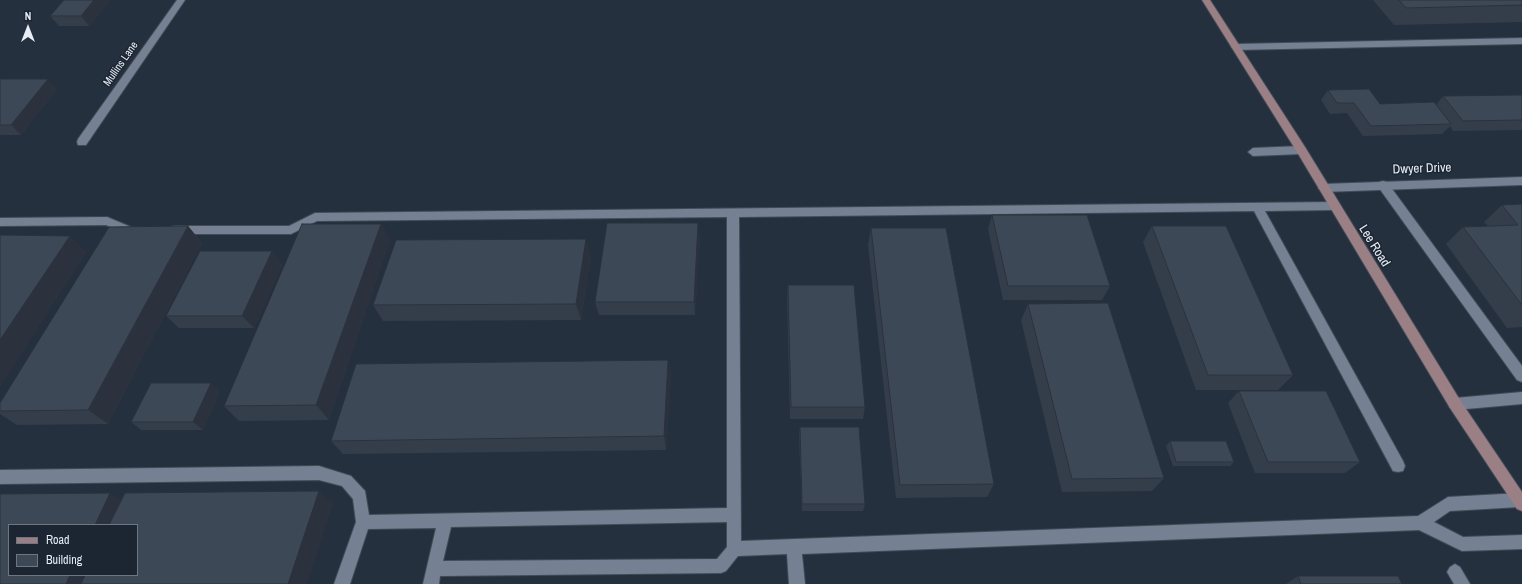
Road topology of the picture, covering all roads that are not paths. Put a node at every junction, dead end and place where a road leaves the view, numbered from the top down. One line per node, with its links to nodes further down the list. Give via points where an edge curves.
1 (181, 0): 5 (street, Mullins Lane)
2 (1206, 0): 4 (main road, Lee Road)
3 (1522, 41): 4 (street)
4 (1236, 47): 6 (main road, Lee Road)
5 (82, 142)
6 (1301, 150): 7 (street); 10 (main road, Lee Road)
7 (1253, 152)
8 (1522, 181): 9 (street, Dwyer Drive)
9 (1383, 185): 10 (street, Dwyer Drive); 17 (street)
10 (1323, 188): 11 (main road, Lee Road)
11 (1334, 206): 12 (street); 19 (main road, Lee Road)
12 (1257, 207): 13 (street); 20 (street)
13 (733, 214): 16 (street, via 316,217 291,230); 23 (street)
14 (0, 222): 15 (street, via 107,221 130,230)
15 (145, 230)
16 (160, 230)
17 (1522, 376)
18 (1522, 398): 19 (street)
19 (1455, 404): 22 (main road, Lee Road)
20 (1398, 466)
21 (0, 477): 25 (street, via 319,473 346,481 360,496)
22 (1521, 502): 26 (street, via 1448,504)
23 (734, 516): 24 (street); 29 (street)
24 (445, 520): 25 (street); 30 (street)
25 (363, 522): 31 (street)
26 (1414, 523): 27 (street, via 1462,544); 28 (street)
27 (1522, 542)
28 (794, 547): 29 (street); 33 (street)
29 (734, 549): 30 (street, via 720,566)
30 (434, 569): 32 (street)
31 (342, 584)
32 (431, 584)
33 (797, 584)

